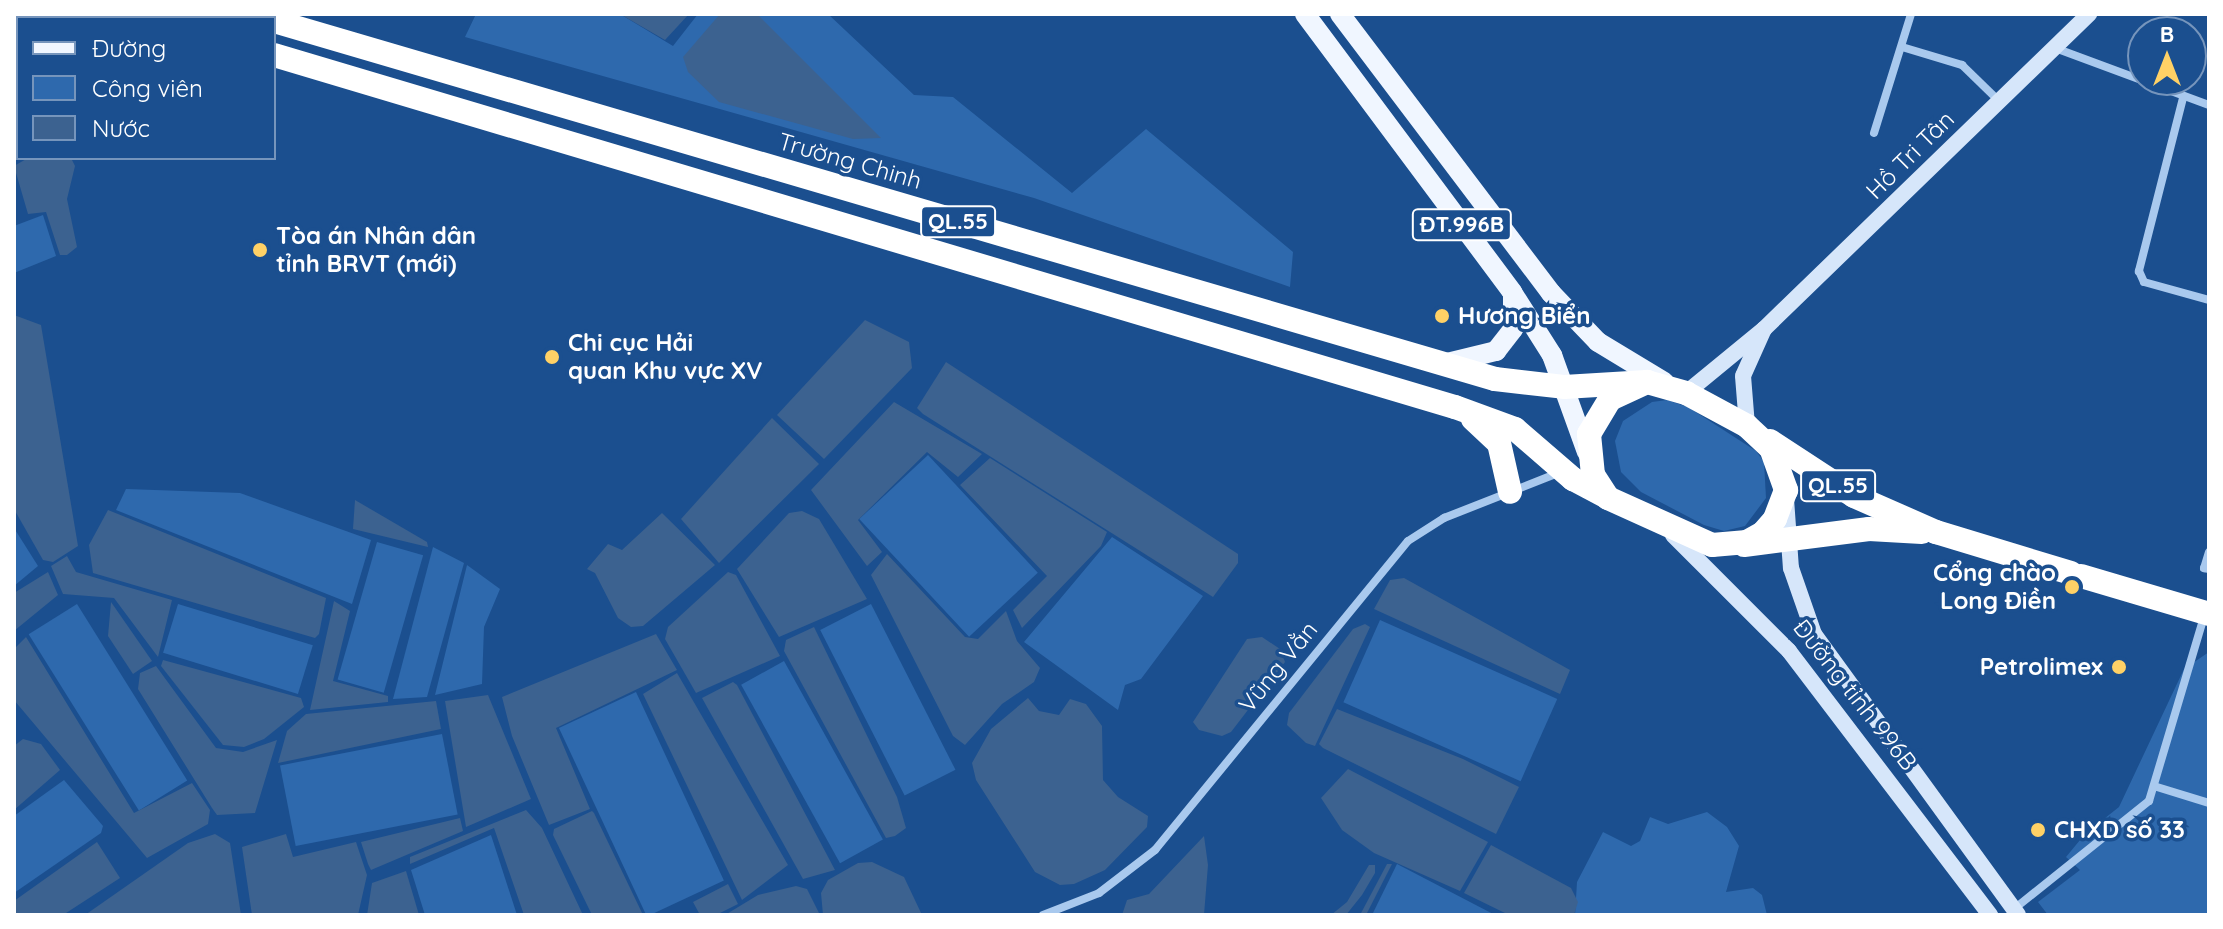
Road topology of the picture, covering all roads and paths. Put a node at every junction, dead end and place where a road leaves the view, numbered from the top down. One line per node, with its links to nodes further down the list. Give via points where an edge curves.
1 (1305, 14): 13 (main road, ĐT.996B)
2 (1340, 14): 19 (main road, ĐT.996B, via 1551,293 1598,342)
3 (1911, 14): 6 (street)
4 (2089, 14): 7 (main road, Hồ Tri Tân)
5 (276, 22): 16 (highway, Trường Chinh / QL.55)
6 (1902, 47): 10 (street, via 1962,65); 12 (street)
7 (2054, 48): 9 (street); 10 (main road, Hồ Tri Tân)
8 (276, 56): 20 (highway, QL.55)
9 (2183, 98): 11 (street); 14 (street, via 2139,271 2144,282)
10 (1999, 101): 15 (main road, Hồ Tri Tân)
11 (2209, 105)
12 (1874, 133)
13 (1512, 292): 16 (main road, via 1513,329 1501,346 1477,359); 18 (main road, ĐT.996B, via 1552,355)
14 (2209, 300)
15 (1764, 329): 19 (main road, Hồ Tri Tân); 21 (main road, via 1743,376)
16 (1442, 364): 18 (highway, Trường Chinh / QL.55, via 1514,383)
17 (1647, 382): 18 (highway, Trường Chinh / QL.55); 19 (highway); 22 (highway, via 1610,399 1597,414)
18 (1564, 387): 22 (main road, ĐT.996B)
19 (1686, 393): 21 (highway)
20 (1455, 407): 23 (highway, QL.55, via 1515,429); 25 (highway, via 1499,443)
21 (1747, 426): 24 (highway, via 1781,464); 28 (highway, QL.55, via 1854,496)
22 (1588, 455): 26 (highway)
23 (1564, 471): 25 (street, Vũng Vằn); 26 (highway, QL.55)
24 (1786, 490): 29 (main road, Đường tỉnh 996B); 30 (highway, via 1763,533)
25 (1510, 492): 37 (street, Vũng Vằn, via 1444,518 1408,541 1155,850 1099,893)
26 (1608, 498): 27 (highway)
27 (1659, 523): 30 (highway, via 1712,545); 38 (main road, Đường tỉnh 996B, via 1752,608 1789,651)
28 (1936, 532): 29 (highway, QL.55, via 1869,529); 33 (highway, QL.55)
29 (1788, 541): 30 (highway, QL.55); 36 (main road, Đường tỉnh 996B, via 1801,605 1820,644)
30 (1729, 546)
31 (2209, 552): 32 (street, via 2204,568)
32 (2209, 569)
33 (2207, 613): 34 (street)
34 (2157, 787): 35 (street); 36 (street, via 2136,814)
35 (2209, 803)
36 (2016, 912)
37 (1043, 915)
38 (1990, 915)

